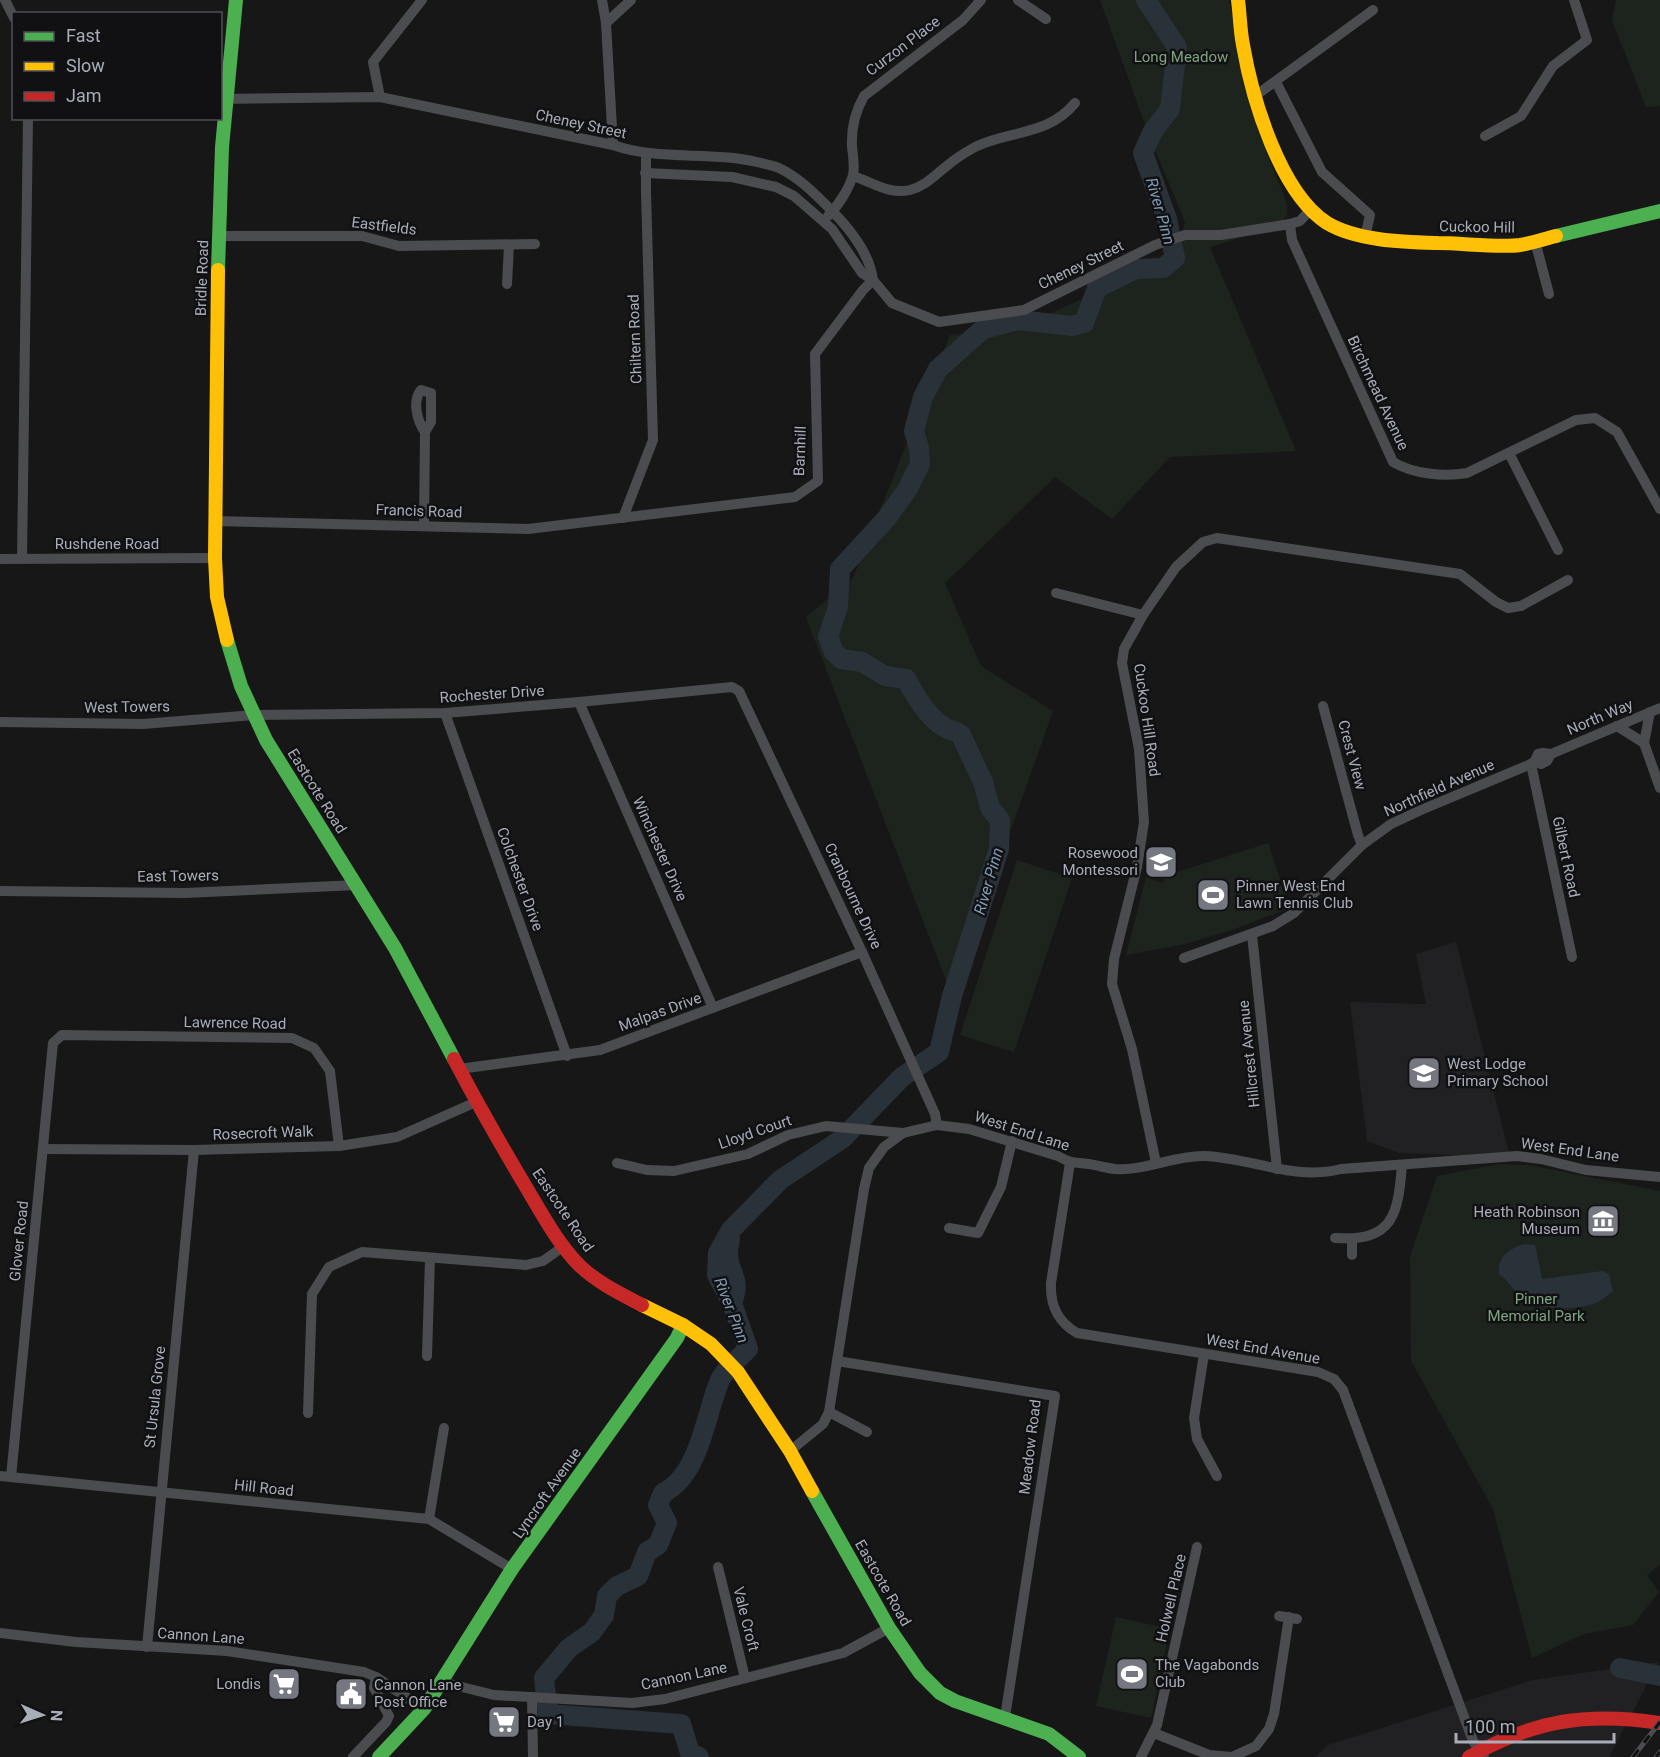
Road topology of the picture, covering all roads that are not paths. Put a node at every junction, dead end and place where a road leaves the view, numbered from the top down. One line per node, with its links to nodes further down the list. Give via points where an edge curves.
1 (5, 0): 11 (street)
2 (236, 0): 17 (street, Bridle Road)
3 (422, 0): 16 (street, via 373,62)
4 (602, 0): 13 (street)
5 (631, 0): 13 (street)
6 (981, 0): 24 (street, Curzon Place, via 963,20 864,96 852,128)
7 (1018, 0): 12 (street)
8 (1238, 0): 15 (street, Cuckoo Hill, via 1243,46)
9 (1574, 0): 20 (street, via 1587,40 1553,66 1521,116)
10 (1373, 10): 14 (street)
11 (12, 14)
12 (1046, 19)
13 (606, 23): 21 (street)
14 (1276, 82): 15 (street); 31 (street, via 1322,172 1370,215)
15 (1255, 96): 25 (street, Cuckoo Hill, via 1278,160)
16 (380, 97): 17 (street, Cheney Street); 21 (street, Cheney Street)
17 (224, 99): 30 (street, Bridle Road)
18 (1075, 103): 24 (street, via 1066,114 1045,126 976,147 909,191 890,190)
19 (28, 120): 47 (street)
20 (1485, 136)
21 (613, 145): 22 (street, Cheney Street)
22 (646, 153): 23 (street, Chiltern Road); 26 (street, Cheney Street, via 735,157 778,167 801,180)
23 (645, 173): 28 (street, Cheney Street, via 732,177 776,187 794,196); 41 (street, Chiltern Road, via 653,440)
24 (853, 176): 26 (street)
25 (1310, 210): 29 (street, Cheney Street, via 1300,221); 31 (street, Cuckoo Hill, via 1329,224)
26 (832, 211): 28 (street); 35 (street, Cheney Street, via 871,266)
27 (1660, 211): 32 (street, Cuckoo Hill)
28 (823, 221): 35 (street, Cheney Street, via 862,273)
29 (1290, 224): 35 (street, Cheney Street, via 1221,235 1185,235 1155,245 1024,310 939,322 892,303); 39 (street, Birchmead Avenue, via 1292,240 1393,462 1405,469 1453,475 1467,473)
30 (220, 236): 34 (street, Eastfields, via 362,236 399,246); 42 (street, Bridle Road)
31 (1365, 237): 32 (street, Cuckoo Hill, via 1413,242)
32 (1535, 241): 37 (street)
33 (535, 244): 34 (street, Eastfields)
34 (509, 245): 36 (street)
35 (873, 280): 41 (street, Barnhill, via 815,354 818,481 795,497)
36 (507, 284)
37 (1549, 294)
38 (425, 432): 43 (street)
39 (1509, 453): 40 (street, Birchmead Avenue, via 1576,420 1595,418 1617,432); 44 (street)
40 (1660, 509)
41 (623, 518): 43 (street, Francis Road, via 528,529)
42 (214, 521): 43 (street, Francis Road); 45 (street, Bridle Road)
43 (424, 526)
44 (1557, 550)
45 (215, 558): 47 (street, Rushdene Road); 56 (street, Eastcote Road, via 224,630)
46 (0, 559): 47 (street, Rushdene Road)
47 (22, 559)
48 (1568, 580): 50 (street, Cuckoo Hill Road, via 1521,606 1508,608 1460,574 1217,538 1203,542 1176,567)
49 (1056, 593): 50 (street)
50 (1143, 615): 82 (street, Cuckoo Hill Road, via 1124,649 1122,663 1139,749 1144,822 1112,984 1132,1049)
51 (732, 687): 52 (street, Rochester Drive); 66 (street, Cranbourne Drive, via 739,691)
52 (579, 702): 55 (street, Rochester Drive); 69 (street, Winchester Drive)
53 (1323, 706): 62 (street, Crest View)
54 (1655, 710): 58 (street, North Way); 59 (street)
55 (445, 713): 56 (street, Rochester Drive); 71 (street, Colchester Drive)
56 (254, 715): 57 (street, West Towers, via 143,724); 63 (street, Eastcote Road)
57 (0, 722)
58 (1617, 726): 59 (street); 60 (street, North Way, via 1551,754 1547,761)
59 (1644, 743): 61 (street)
60 (1533, 762): 62 (street, Northfield Avenue, via 1404,817); 67 (street, Gilbert Road)
61 (1660, 788)
62 (1362, 846): 65 (street, Northfield Avenue, via 1294,913)
63 (357, 885): 64 (street, East Towers, via 185,892); 72 (street, Eastcote Road)
64 (0, 891)
65 (1252, 935): 68 (street, Northfield Avenue); 84 (street, Hillcrest Avenue)
66 (862, 952): 69 (street, Malpas Drive); 74 (street, Cranbourne Drive)
67 (1572, 957)
68 (1184, 958)
69 (713, 1008): 71 (street, Malpas Drive, via 600,1050)
70 (53, 1043): 77 (street, Lawrence Road, via 62,1035 292,1038 314,1048 330,1071); 78 (street, Glover Road)
71 (567, 1056): 72 (street, Malpas Drive)
72 (459, 1069): 73 (street, Eastcote Road)
73 (476, 1102): 77 (street, Rosecroft Walk, via 397,1137); 89 (street, Eastcote Road)
74 (937, 1125): 75 (street, West End Lane); 76 (street, West End Lane, via 969,1129)
75 (903, 1133): 80 (street, Lloyd Court, via 826,1126 788,1135 748,1154 674,1171); 95 (street, West End Lane, via 884,1147 869,1168)
76 (1012, 1142): 81 (street, West End Lane); 86 (street, via 1001,1187 978,1233)
77 (339, 1146): 79 (street, Rosecroft Walk)
78 (43, 1149): 79 (street, Rosecroft Walk); 102 (street, Glover Road)
79 (194, 1150): 103 (street, St Ursula Grove)
80 (617, 1163)
81 (1070, 1163): 82 (street, West End Lane, via 1116,1169); 93 (street, West End Avenue, via 1051,1283 1050,1296 1056,1314 1077,1333)
82 (1156, 1163): 84 (street, West End Lane, via 1205,1156)
83 (1402, 1165): 84 (street, West End Lane, via 1323,1173); 85 (street, West End Lane, via 1517,1156 1586,1170); 88 (street, via 1400,1200 1394,1218 1372,1234)
84 (1277, 1169)
85 (1660, 1177)
86 (949, 1228)
87 (1335, 1238): 88 (street)
88 (1352, 1239): 90 (street)
89 (564, 1246): 91 (street, via 543,1261 526,1266); 92 (street, Eastcote Road, via 597,1280)
90 (1352, 1255)
91 (430, 1258): 94 (street); 97 (street, via 362,1252 329,1267 312,1294)
92 (683, 1325): 100 (street, Eastcote Road, via 727,1359); 107 (street, Lyncroft Avenue, via 672,1346)
93 (1204, 1354): 101 (street, via 1194,1418 1197,1439); 120 (street, West End Avenue, via 1318,1372 1334,1379 1343,1390)
94 (427, 1356)
95 (837, 1361): 96 (street, West End Lane); 117 (street, Meadow Road, via 1055,1396)
96 (829, 1412): 99 (street); 100 (street, via 823,1424)
97 (308, 1413)
98 (444, 1428): 104 (street)
99 (867, 1432)
100 (790, 1450): 109 (street, Eastcote Road)
101 (1218, 1476)
102 (6, 1477): 103 (street, Hill Road)
103 (161, 1493): 104 (street, Hill Road); 111 (street, St Ursula Grove)
104 (429, 1519): 107 (street, Hill Road)
105 (1197, 1547): 119 (street, Holwell Place)
106 (718, 1568): 113 (street, Vale Croft)
107 (512, 1569): 114 (street, Lyncroft Avenue)
108 (1288, 1617): 119 (street, via 1274,1714 1269,1730 1256,1746 1232,1756 1209,1755)
109 (889, 1628): 113 (street, Cannon Lane, via 843,1653); 117 (street, Eastcote Road, via 920,1673 940,1693)
110 (0, 1633): 111 (street, Cannon Lane)
111 (147, 1647): 112 (street, Cannon Lane, via 227,1651)
112 (376, 1677): 116 (street, Cannon Lane); 121 (street, via 374,1688 389,1716)
113 (745, 1678): 115 (street, Cannon Lane, via 654,1700)
114 (442, 1682): 115 (street, Cannon Lane, via 494,1695); 116 (street, Lyncroft Avenue)
115 (536, 1698): 123 (street)
116 (424, 1709): 122 (street, Lyncroft Avenue)
117 (1005, 1718): 124 (street, Eastcote Road, via 1049,1734)
118 (1660, 1724): 120 (street, via 1599,1717 1572,1721 1512,1736)
119 (1154, 1733): 125 (street, Holwell Place)
120 (1478, 1755)
121 (352, 1757)
122 (378, 1757)
123 (533, 1757)
124 (1079, 1757)
125 (1141, 1757)

